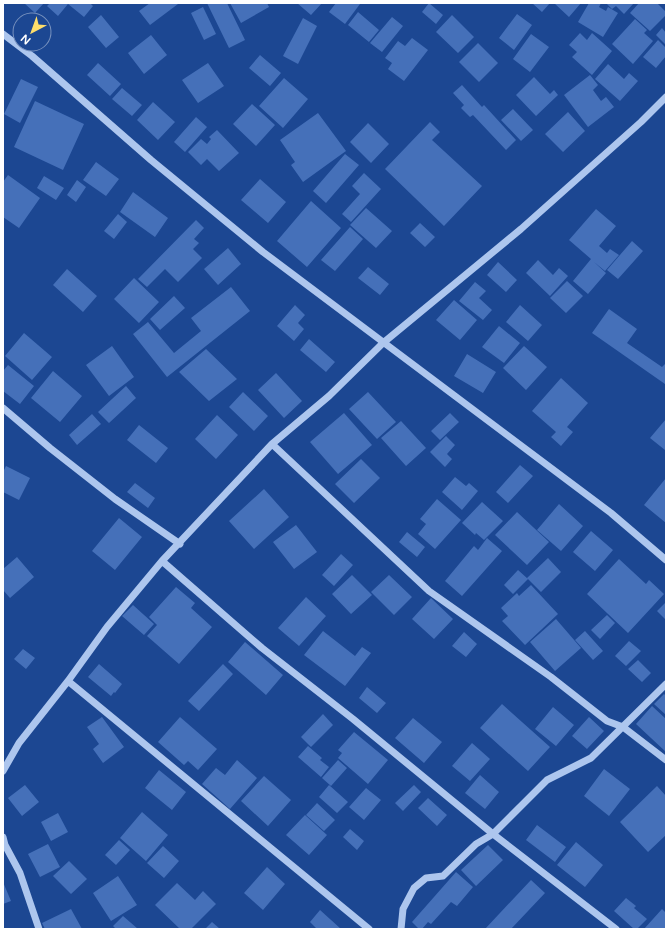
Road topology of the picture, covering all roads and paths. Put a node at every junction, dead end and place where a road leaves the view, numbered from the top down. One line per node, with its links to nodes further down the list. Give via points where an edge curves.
1 (3, 34): 3 (street, via 263,252)
2 (666, 97): 3 (street, via 521,229)
3 (383, 343): 5 (street, via 329,396); 7 (street, via 611,513)
4 (3, 408): 6 (street, via 115,499)
5 (272, 444): 6 (street); 11 (street, via 429,591 607,721)
6 (180, 544): 8 (street)
7 (666, 560)
8 (162, 561): 9 (street, via 107,627); 14 (street, via 262,648)
9 (68, 681): 13 (street, via 19,743); 17 (street)
10 (666, 684): 11 (street)
11 (623, 727): 12 (street); 14 (street, via 591,758 547,780)
12 (666, 760)
13 (3, 771)
14 (493, 834): 18 (street, via 476,844 443,876 426,878 414,888 404,909); 19 (street)
15 (4, 842): 16 (street, via 20,872)
16 (39, 929)
17 (369, 929)
18 (401, 929)
19 (616, 929)

